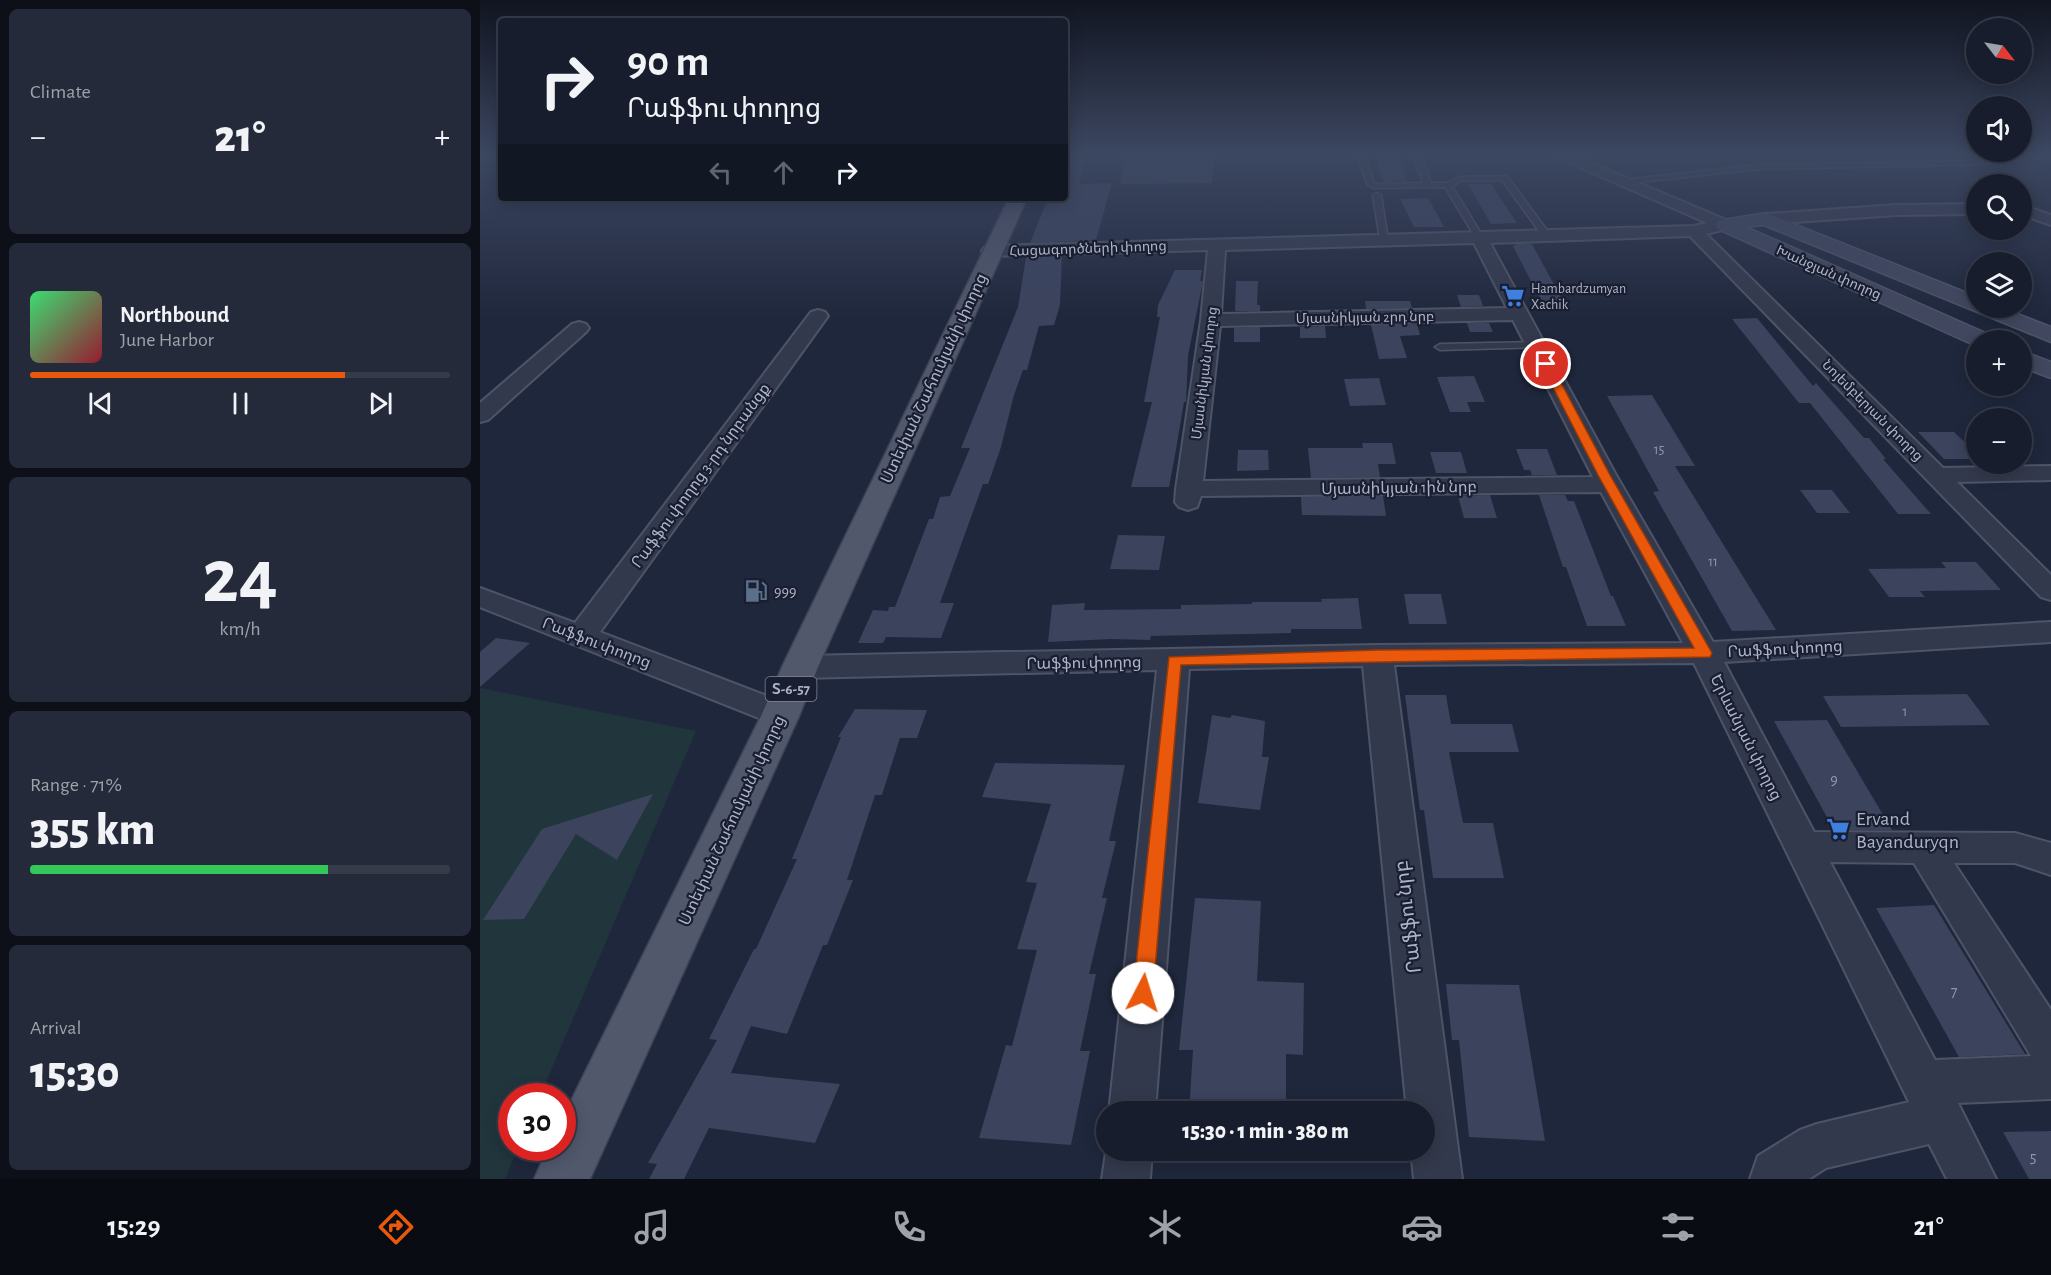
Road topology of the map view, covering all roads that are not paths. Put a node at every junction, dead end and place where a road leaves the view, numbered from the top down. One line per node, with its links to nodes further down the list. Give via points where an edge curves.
1 (1012, 209): 16 (main road, Ստեփան Շահումյանի փողոց / Տ-6-57)
2 (1379, 209): 14 (lane)
3 (1462, 209): 12 (lane)
4 (1527, 209): 13 (lane)
5 (1687, 209): 10 (street)
6 (1966, 209): 8 (street)
7 (2032, 213): 9 (street)
8 (1766, 219): 10 (street); 17 (street, Խանջյան փողոց)
9 (2051, 220)
10 (1725, 225): 11 (street, Հացագործների փողոց); 23 (street, Խանջյան փողոց)
11 (1694, 231): 13 (street, Հացագործների փողոց); 31 (street, Նոյեմբերյան փողոց)
12 (1479, 237): 13 (street, Հացագործների փողոց); 14 (street, Հացագործների փողոց); 18 (street, Երևանյան փողոց)
13 (1547, 237)
14 (1384, 240): 15 (street, Հացագործների փողոց)
15 (1217, 245): 16 (street, Հացագործների փողոց); 21 (street, Մյասնիկյան փողոց)
16 (991, 251): 41 (main road, Ստեփան Շահումյանի փողոց / Տ-6-57)
17 (1966, 301)
18 (1518, 314): 21 (street, Մյասնիկյան 2րդ նրբ); 25 (street, Երևանյան փողոց)
19 (818, 316): 37 (street, Րաֆֆու փողոց 3-րդ նրբանցք)
20 (2008, 318): 24 (street)
21 (1211, 320): 33 (street, Մյասնիկյան փողոց)
22 (579, 328): 29 (street)
23 (1966, 333)
24 (2051, 335)
25 (1537, 345): 26 (lane); 32 (street, Երևանյան փողոց)
26 (1440, 347)
27 (2032, 362): 28 (street)
28 (2051, 371)
29 (480, 416)
30 (2051, 473): 31 (street)
31 (1938, 475): 34 (street, Նոյեմբերյան փողոց)
32 (1610, 484): 33 (street, Մյասնիկյան 1ին նրբ); 38 (street, Երևանյան փողոց)
33 (1188, 495)
34 (2051, 591)
35 (480, 597): 37 (street, Րաֆֆու փողոց)
36 (2051, 632): 38 (street, Րաֆֆու փողոց)
37 (582, 635): 42 (street, Րաֆֆու փողոց)
38 (1704, 653): 39 (street, Րաֆֆու փողոց); 43 (street, Երևանյան փողոց)
39 (1377, 655): 40 (street, Րաֆֆու փողոց); 53 (street, Րաֆֆու նրբ)
40 (1174, 660): 41 (street, Րաֆֆու փողոց); 48 (street)
41 (800, 667): 42 (main road, Ստեփան Շահումյանի փողոց / Տ-6-57)
42 (781, 714): 51 (main road, Ստեփան Շահումյանի փողոց / Տ-6-57)
43 (1804, 847): 44 (street); 49 (street, Երևանյան փողոց)
44 (1924, 848): 45 (street, via 2015,848); 46 (street)
45 (2051, 861)
46 (2051, 1049)
47 (2051, 1077): 49 (street)
48 (1133, 1101)
49 (1932, 1101): 54 (street, via 1817,1147 1775,1173); 55 (street, Երևանյան փողոց)
50 (1127, 1161): 52 (street)
51 (562, 1179)
52 (1126, 1179)
53 (1438, 1179)
54 (1774, 1179)
55 (1972, 1179)

